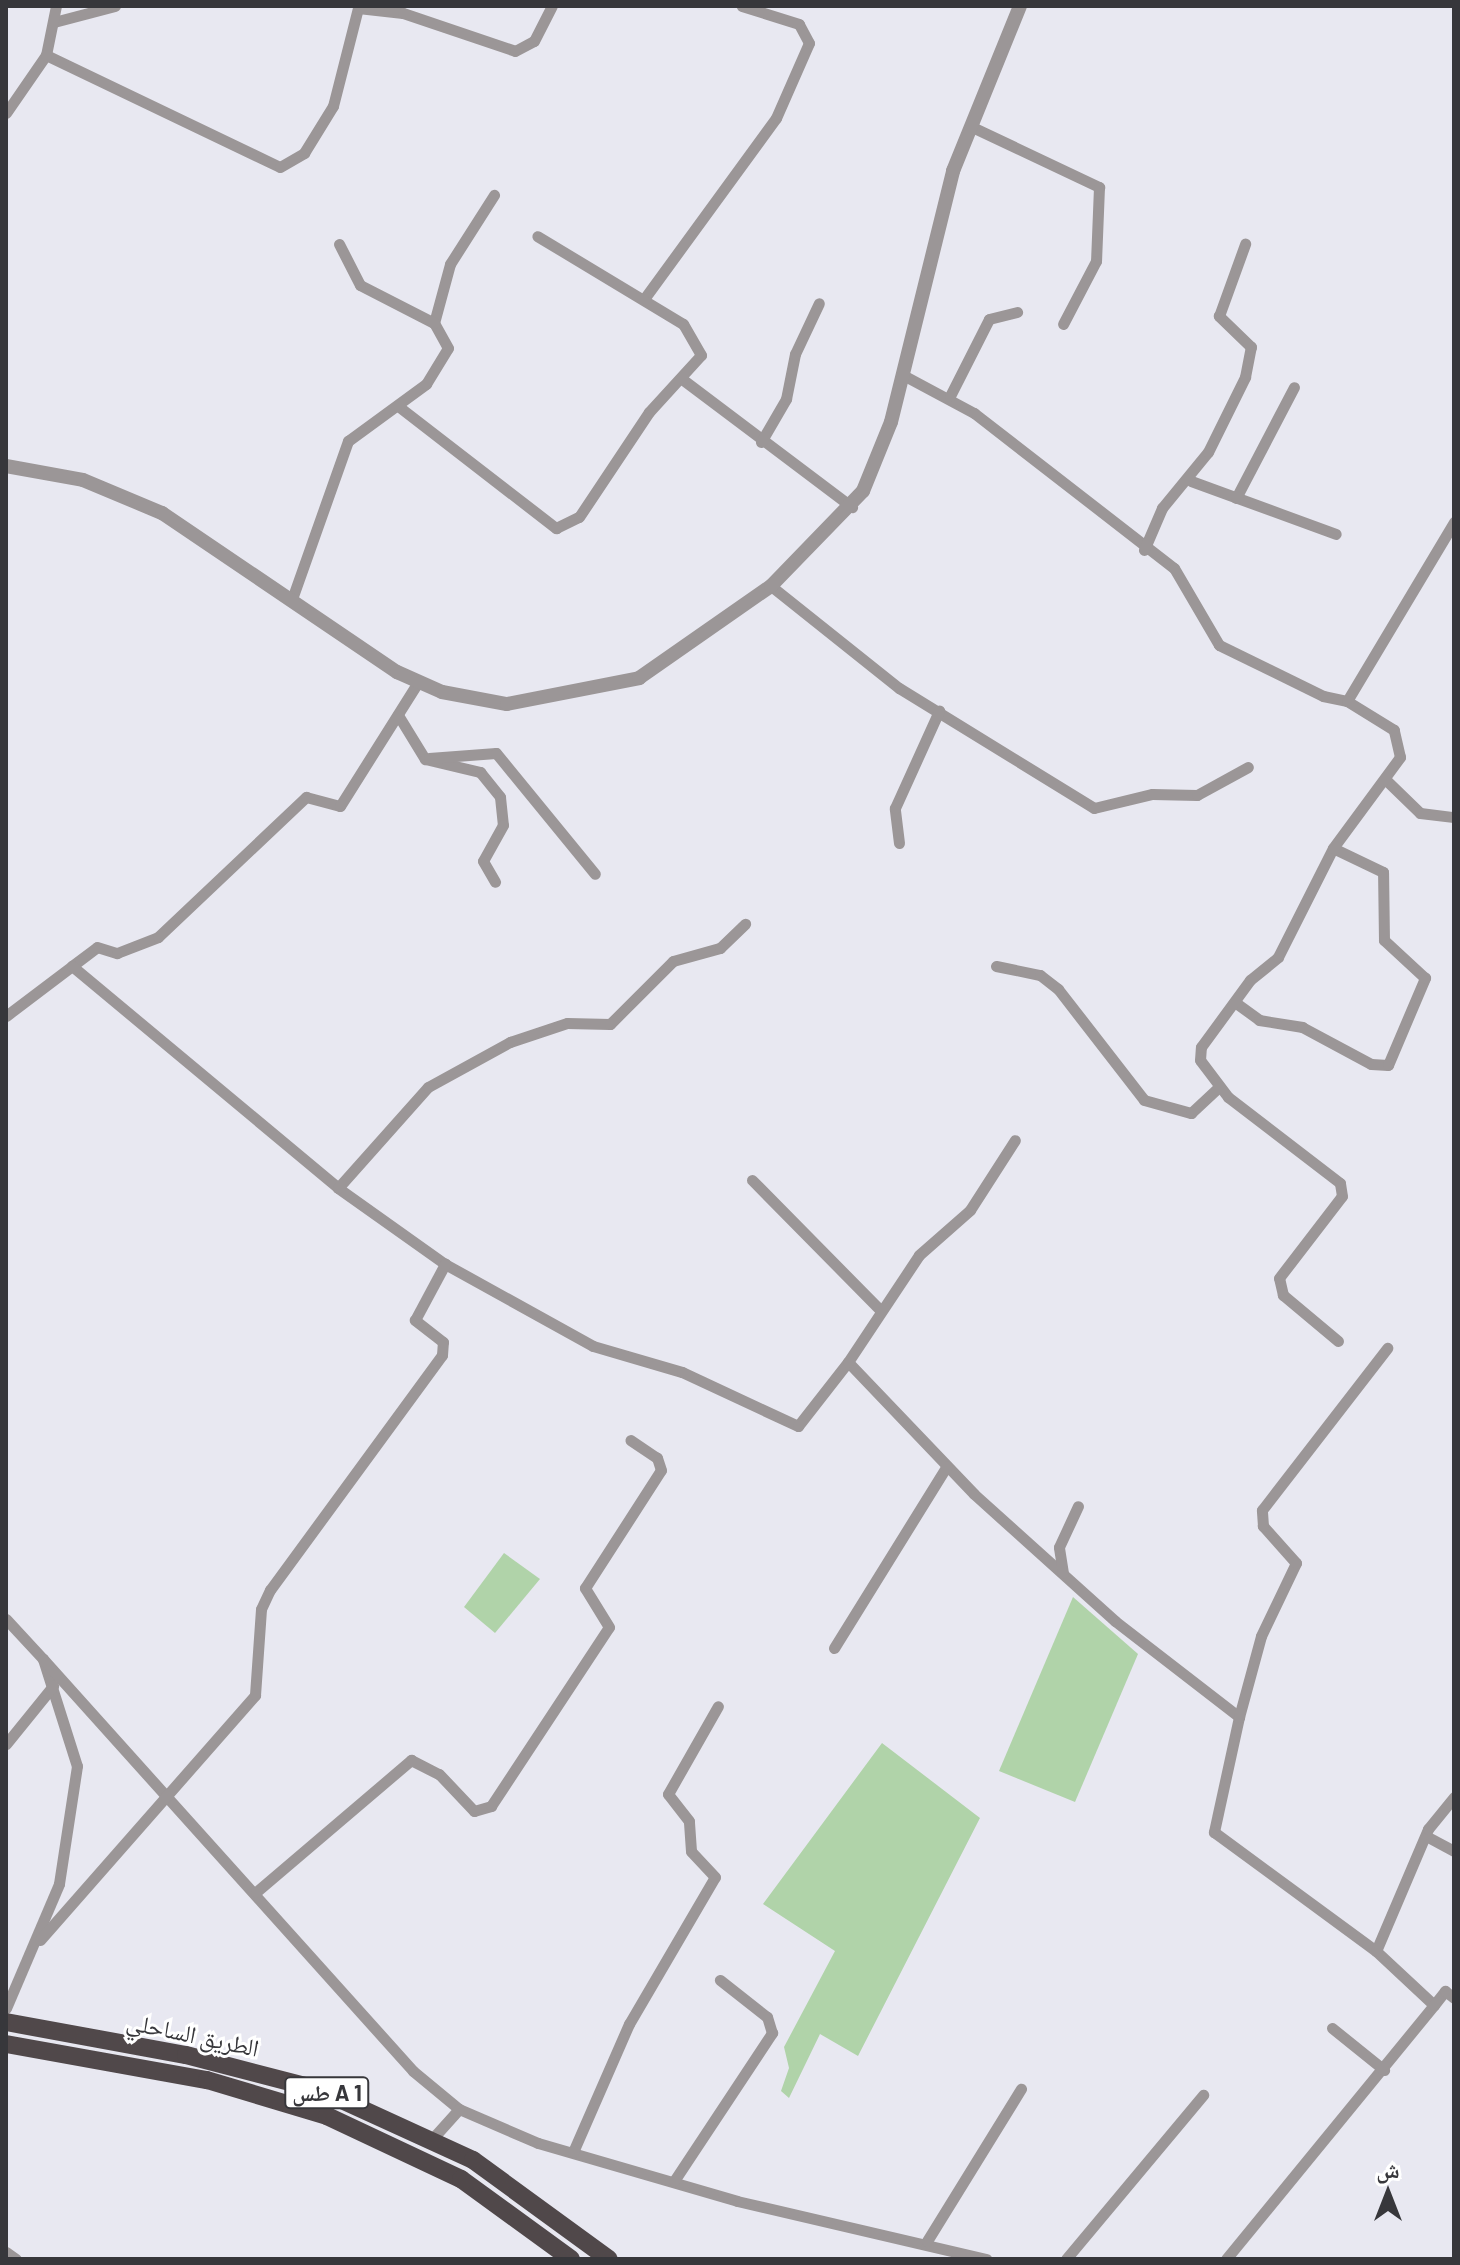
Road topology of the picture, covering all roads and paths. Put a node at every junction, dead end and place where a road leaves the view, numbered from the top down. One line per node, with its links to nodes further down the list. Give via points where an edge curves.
1 (56, 6): 6 (street)
2 (115, 6): 6 (street)
3 (552, 6): 7 (street, via 534,41 515,51 403,13 358,8 333,106 304,153 280,167)
4 (742, 6): 14 (street, via 799,24 809,43 776,118)
5 (1020, 6): 9 (street)
6 (54, 22): 7 (street)
7 (46, 55): 8 (street)
8 (6, 113)
9 (970, 126): 18 (street, via 1099,187 1103,211 1096,261); 19 (street)
10 (494, 195): 17 (street, via 450,264)
11 (537, 236): 14 (street)
12 (339, 244): 17 (street, via 360,285)
13 (1245, 244): 26 (street, via 1219,316 1245,337 1251,358)
14 (644, 299): 20 (street, via 699,344 701,355)
15 (819, 303): 24 (street, via 795,354 786,399)
16 (1017, 312): 22 (street, via 989,319)
17 (434, 323): 23 (street, via 448,348 426,384)
18 (1063, 324)
19 (903, 375): 22 (street); 28 (street)
20 (682, 379): 23 (street, via 565,527 556,528); 24 (street)
21 (1294, 387): 27 (street)
22 (950, 396): 31 (street)
23 (398, 406): 33 (street, via 348,441)
24 (761, 442): 28 (street)
25 (6, 466): 33 (street, via 122,494)
26 (1191, 481): 27 (street); 31 (street, via 1162,508)
27 (1236, 498): 30 (street)
28 (852, 507): 32 (street)
29 (1454, 522): 35 (street)
30 (1336, 534)
31 (1144, 550): 35 (street, via 1180,576 1219,645)
32 (771, 586): 34 (street, via 682,654 639,678 588,693 507,704); 36 (street, via 839,643)
33 (292, 599): 34 (street)
34 (418, 682): 37 (street)
35 (1347, 701): 40 (street, via 1401,741)
36 (939, 711): 39 (street, via 1094,808 1152,794 1197,795); 42 (street, via 895,808)
37 (398, 715): 38 (street); 47 (street, via 340,806 306,797 158,937 117,953 97,947)
38 (425, 759): 44 (street, via 496,753); 45 (street, via 480,772 500,797 503,825 483,861)
39 (1248, 767)
40 (1386, 780): 41 (street, via 1420,813); 43 (street)
41 (1454, 817)
42 (899, 843)
43 (1333, 848): 49 (street, via 1278,957); 49 (street, via 1383,872 1384,940 1425,978 1388,1065 1371,1064 1302,1027 1259,1020)
44 (595, 874)
45 (495, 882)
46 (745, 924): 54 (street, via 720,948 673,961 610,1024 567,1023 510,1042 428,1087)
47 (72, 966): 50 (street); 54 (street)
48 (996, 966): 51 (street, via 1040,975 1058,989 1144,1100 1191,1113)
49 (1236, 1003): 51 (street, via 1201,1047 1202,1072)
50 (6, 1016)
51 (1218, 1088): 57 (street, via 1340,1183 1342,1196 1279,1278 1283,1295)
52 (1015, 1140): 56 (street, via 970,1210 925,1249)
53 (752, 1180): 56 (street)
54 (338, 1188): 55 (street)
55 (445, 1264): 59 (street, via 593,1346 682,1372 789,1425 808,1420); 71 (street, via 415,1320 443,1342 442,1355 270,1590 261,1609 255,1695)
56 (879, 1309): 59 (street)
57 (1338, 1341)
58 (1387, 1348): 69 (street, via 1262,1510 1263,1526 1296,1563 1261,1636)
59 (848, 1362): 61 (street)
60 (630, 1440): 75 (street, via 657,1458 661,1470 585,1588 609,1627 491,1806 474,1811 439,1774 411,1760)
61 (947, 1466): 63 (street); 65 (street)
62 (1078, 1506): 63 (street, via 1059,1547)
63 (1063, 1574): 69 (street)
64 (6, 1619): 66 (street)
65 (834, 1648)
66 (43, 1659): 67 (street); 71 (street)
67 (53, 1686): 70 (street); 76 (street, via 75,1749 77,1783 68,1851)
68 (718, 1706): 90 (street, via 668,1794 689,1821 691,1851 715,1877 629,2024)
69 (1239, 1717): 77 (street, via 1214,1832)
70 (6, 1744)
71 (171, 1796): 75 (street); 76 (street)
72 (1454, 1797): 73 (street)
73 (1426, 1836): 74 (street); 77 (street)
74 (1454, 1851)
75 (256, 1892): 88 (street, via 413,2071)
76 (40, 1940): 81 (street)
77 (1376, 1951): 80 (street)
78 (720, 1980): 91 (street, via 767,2017 772,2033)
79 (1454, 1998): 80 (street, via 1445,1991)
80 (1434, 2005): 85 (street)
81 (6, 2008)
82 (6, 2022): 89 (highway, الطريق الساحلي / طس A 1, via 251,2070)
83 (1332, 2028): 85 (street)
84 (6, 2044): 96 (highway, الطريق الساحلي / طس A 1, via 207,2080 327,2116 461,2179)
85 (1384, 2070): 100 (street)
86 (1021, 2089): 92 (street)
87 (1203, 2095): 99 (street)
88 (459, 2109): 89 (street); 90 (street)
89 (433, 2138): 97 (highway, الطريق الساحلي / طس A 1, via 527,2195)
90 (573, 2152): 91 (street)
91 (674, 2181): 92 (street)
92 (927, 2241): 94 (street)
93 (6, 2252): 95 (street)
94 (958, 2256): 98 (street)
95 (16, 2259)
96 (571, 2259)
97 (609, 2259)
98 (986, 2259)
99 (1066, 2259)
100 (1226, 2259)

